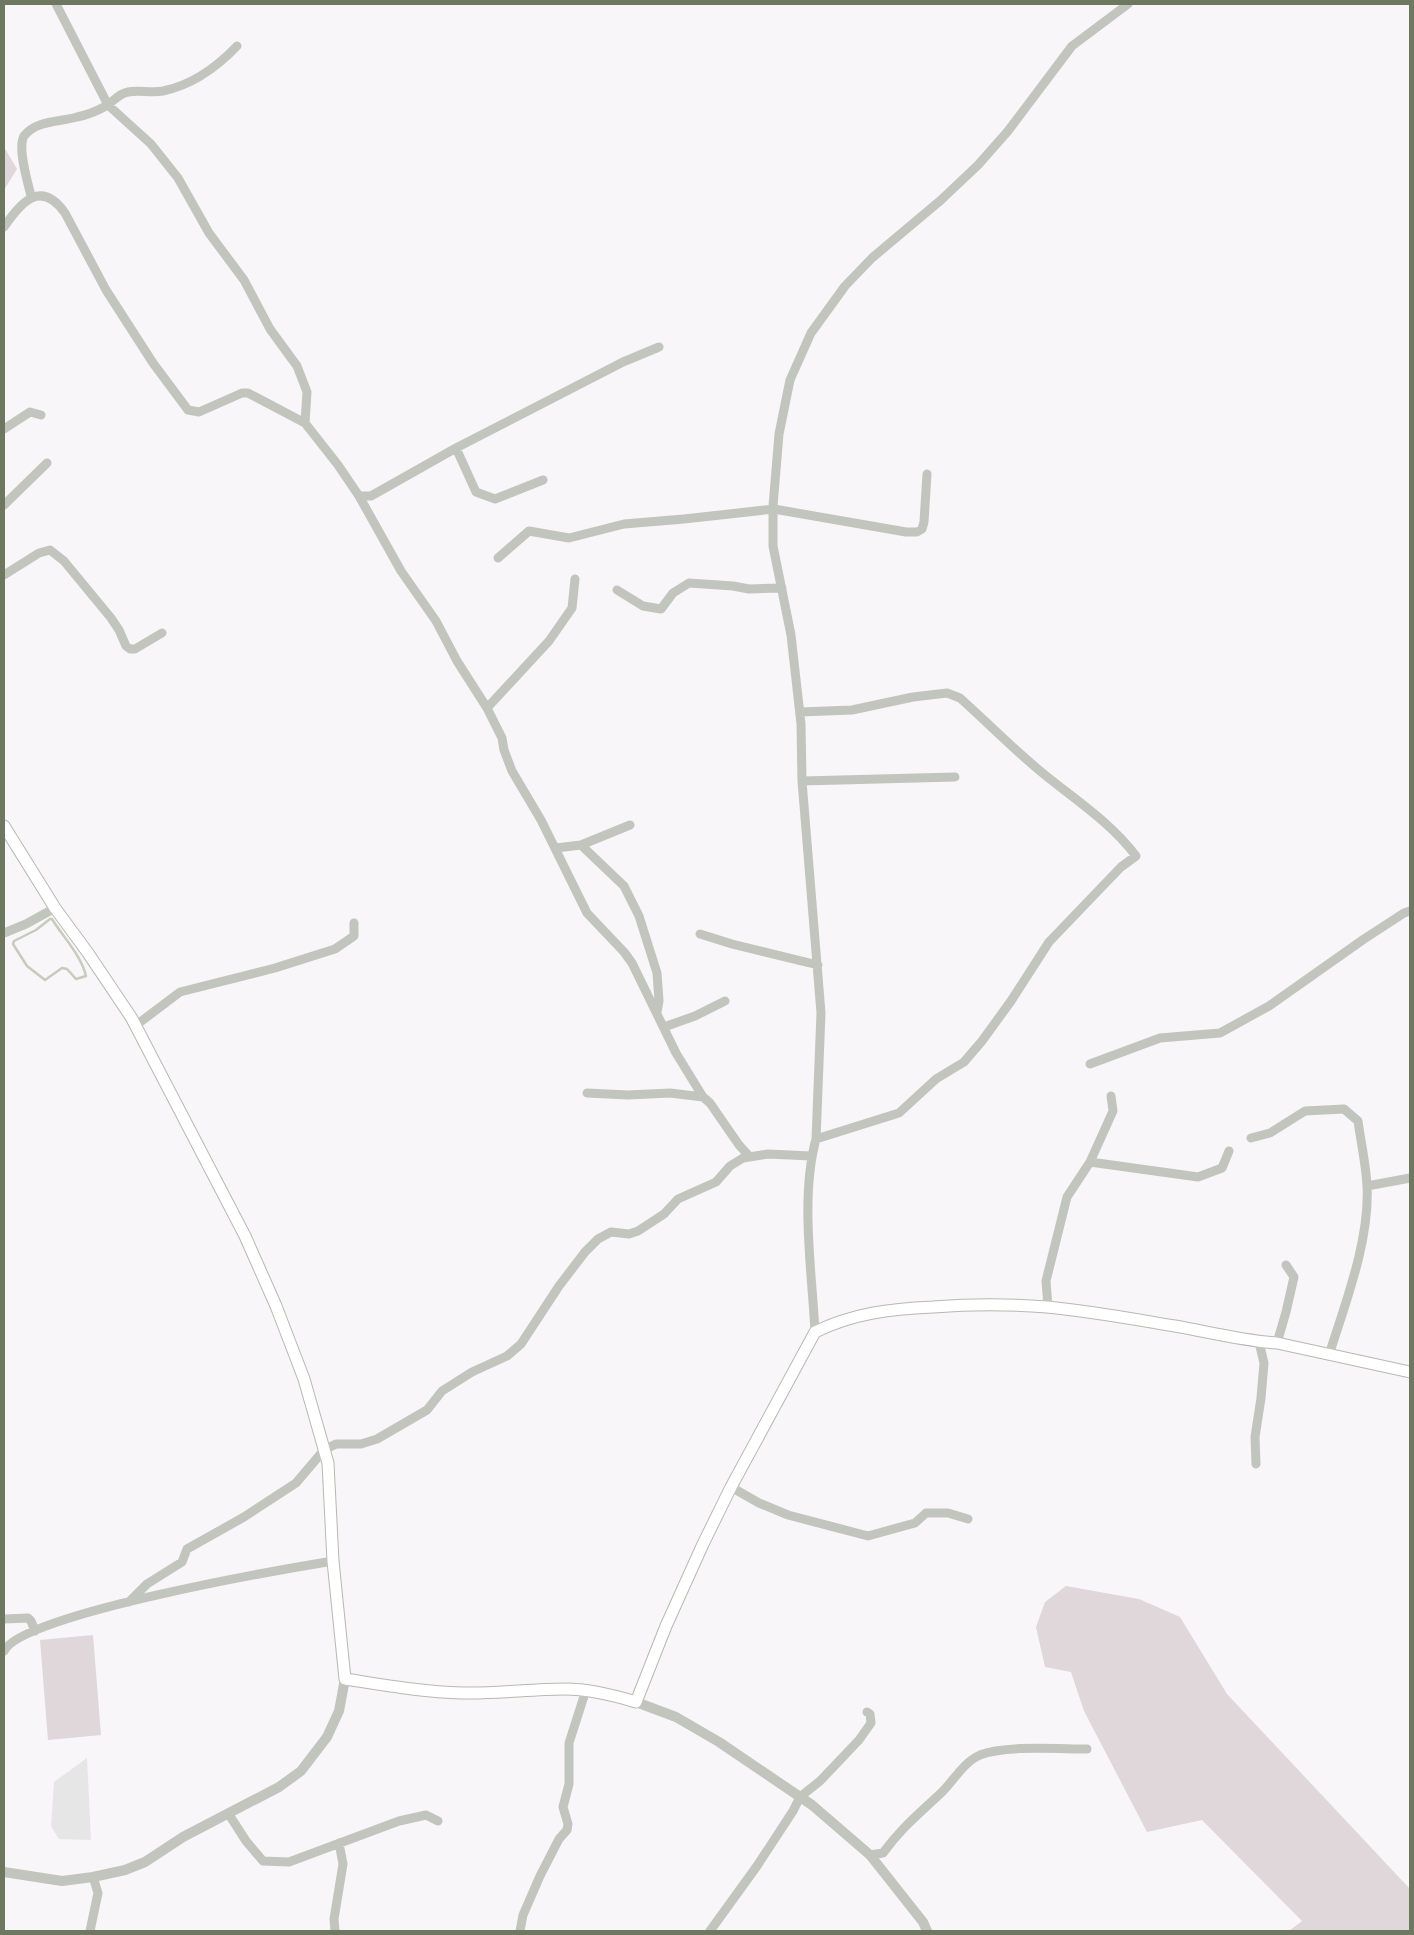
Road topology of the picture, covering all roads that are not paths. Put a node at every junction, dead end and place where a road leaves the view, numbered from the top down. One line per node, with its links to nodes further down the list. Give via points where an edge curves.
1 (56, 4): 4 (street)
2 (1128, 4): 17 (street, via 1072,46 978,165 872,258 827,309 804,346 789,385 779,434)
3 (237, 46): 4 (street, via 224,60 186,83 163,91 128,92 117,96)
4 (108, 105): 5 (street, via 78,117 40,124 24,137 22,152); 9 (street, via 151,144 178,178 209,233 244,280 270,329 297,366 307,392)
5 (31, 196): 6 (street); 9 (street, via 43,196 58,203 106,290 188,410 200,412 248,393)
6 (4, 227)
7 (659, 347): 11 (street, via 623,362)
8 (41, 415): 10 (street, via 30,412)
9 (305, 423): 15 (street)
10 (4, 429)
11 (456, 448): 14 (street, via 476,492 495,499); 15 (street, via 371,496)
12 (47, 463): 16 (street)
13 (927, 474): 17 (street, via 924,522 917,532)
14 (542, 480)
15 (359, 496): 24 (street, via 394,559 436,621)
16 (4, 505)
17 (774, 509): 18 (street, via 624,524 569,538 529,532); 21 (street, via 773,546)
18 (498, 558)
19 (4, 575): 23 (street, via 39,553 50,550 64,561 115,624 126,646 135,649)
20 (575, 579): 24 (street, via 572,608 548,641)
21 (782, 588): 22 (street, via 749,589 689,583 673,593 661,609 643,606); 25 (street)
22 (617, 590)
23 (162, 634)
24 (487, 708): 31 (street, via 502,738 512,771)
25 (800, 712): 27 (street); 47 (street, via 852,710 947,693 960,698 1044,774 1115,831 1136,856 1121,867 1049,942 1011,1001 964,1062 936,1079 899,1113)
26 (955, 777): 27 (street)
27 (802, 781): 37 (street)
28 (630, 825): 30 (street)
29 (4, 826): 32 (main road)
30 (581, 845): 31 (street); 39 (street, via 624,886 639,916 657,973)
31 (556, 848): 39 (street, via 587,913 624,952)
32 (54, 908): 35 (street); 40 (main road, via 88,953)
33 (1410, 911): 42 (street, via 1269,1006 1220,1033 1160,1038)
34 (354, 923): 40 (street, via 354,936 335,949 180,992)
35 (4, 933)
36 (700, 934): 37 (street)
37 (818, 965): 47 (street, via 821,1013)
38 (725, 1001): 41 (street)
39 (657, 1012): 41 (street)
40 (135, 1026): 61 (main road, via 245,1236 304,1379)
41 (664, 1028): 45 (street)
42 (1090, 1064)
43 (587, 1093): 45 (street, via 670,1093)
44 (1111, 1096): 51 (street, via 1113,1111)
45 (704, 1097): 49 (street)
46 (1251, 1138): 53 (street, via 1270,1133 1305,1111 1344,1108 1358,1121)
47 (816, 1139): 50 (street)
48 (1229, 1151): 51 (street, via 1222,1168 1198,1177)
49 (749, 1156): 50 (street); 61 (street, via 730,1166 716,1182 678,1199 664,1214 638,1231 629,1234 611,1232 598,1239 559,1286 521,1344 507,1356 472,1372 442,1392 427,1410 377,1438 361,1444 336,1444)
50 (811, 1156): 56 (street, via 809,1244)
51 (1090, 1162): 55 (street, via 1067,1197 1046,1281)
52 (1410, 1178): 53 (street)
53 (1368, 1186): 59 (street, via 1363,1237)
54 (1286, 1265): 58 (street, via 1294,1277)
55 (1048, 1307): 56 (main road, via 961,1305 914,1308 862,1314); 57 (main road)
56 (815, 1332): 63 (main road)
57 (1259, 1342): 58 (main road); 62 (street, via 1264,1363 1255,1437)
58 (1277, 1343): 59 (main road)
59 (1329, 1355): 60 (main road)
60 (1410, 1372)
61 (324, 1450): 65 (main road, via 330,1481); 66 (street, via 296,1483 187,1549 182,1562 147,1584)
62 (1256, 1464)
63 (731, 1487): 64 (street, via 788,1515 868,1536 915,1523 926,1513 948,1513); 72 (main road, via 672,1611)
64 (968, 1519)
65 (333, 1561): 66 (street); 70 (main road)
66 (129, 1602): 68 (street)
67 (4, 1618): 68 (street, via 28,1618)
68 (35, 1631): 69 (street, via 16,1639)
69 (4, 1651)
70 (345, 1679): 71 (main road, via 446,1692); 76 (street, via 334,1724 301,1771 279,1787)
71 (586, 1690): 72 (main road); 84 (street, via 569,1743 569,1784 563,1807 567,1830 540,1876 523,1915)
72 (636, 1702): 75 (street, via 676,1717)
73 (867, 1712): 75 (street, via 871,1724 859,1740)
74 (1087, 1749): 79 (street, via 1002,1750 979,1756 908,1822 883,1853)
75 (800, 1797): 79 (street); 85 (street, via 757,1866)
76 (228, 1813): 78 (street, via 263,1861 289,1862); 81 (street, via 138,1865)
77 (438, 1821): 78 (street, via 426,1815 398,1821)
78 (339, 1844): 83 (street, via 343,1864)
79 (870, 1855): 86 (street)
80 (4, 1872): 81 (street, via 62,1880)
81 (93, 1877): 82 (street, via 98,1893)
82 (90, 1931)
83 (335, 1931)
84 (520, 1931)
85 (710, 1931)
86 (927, 1931)

